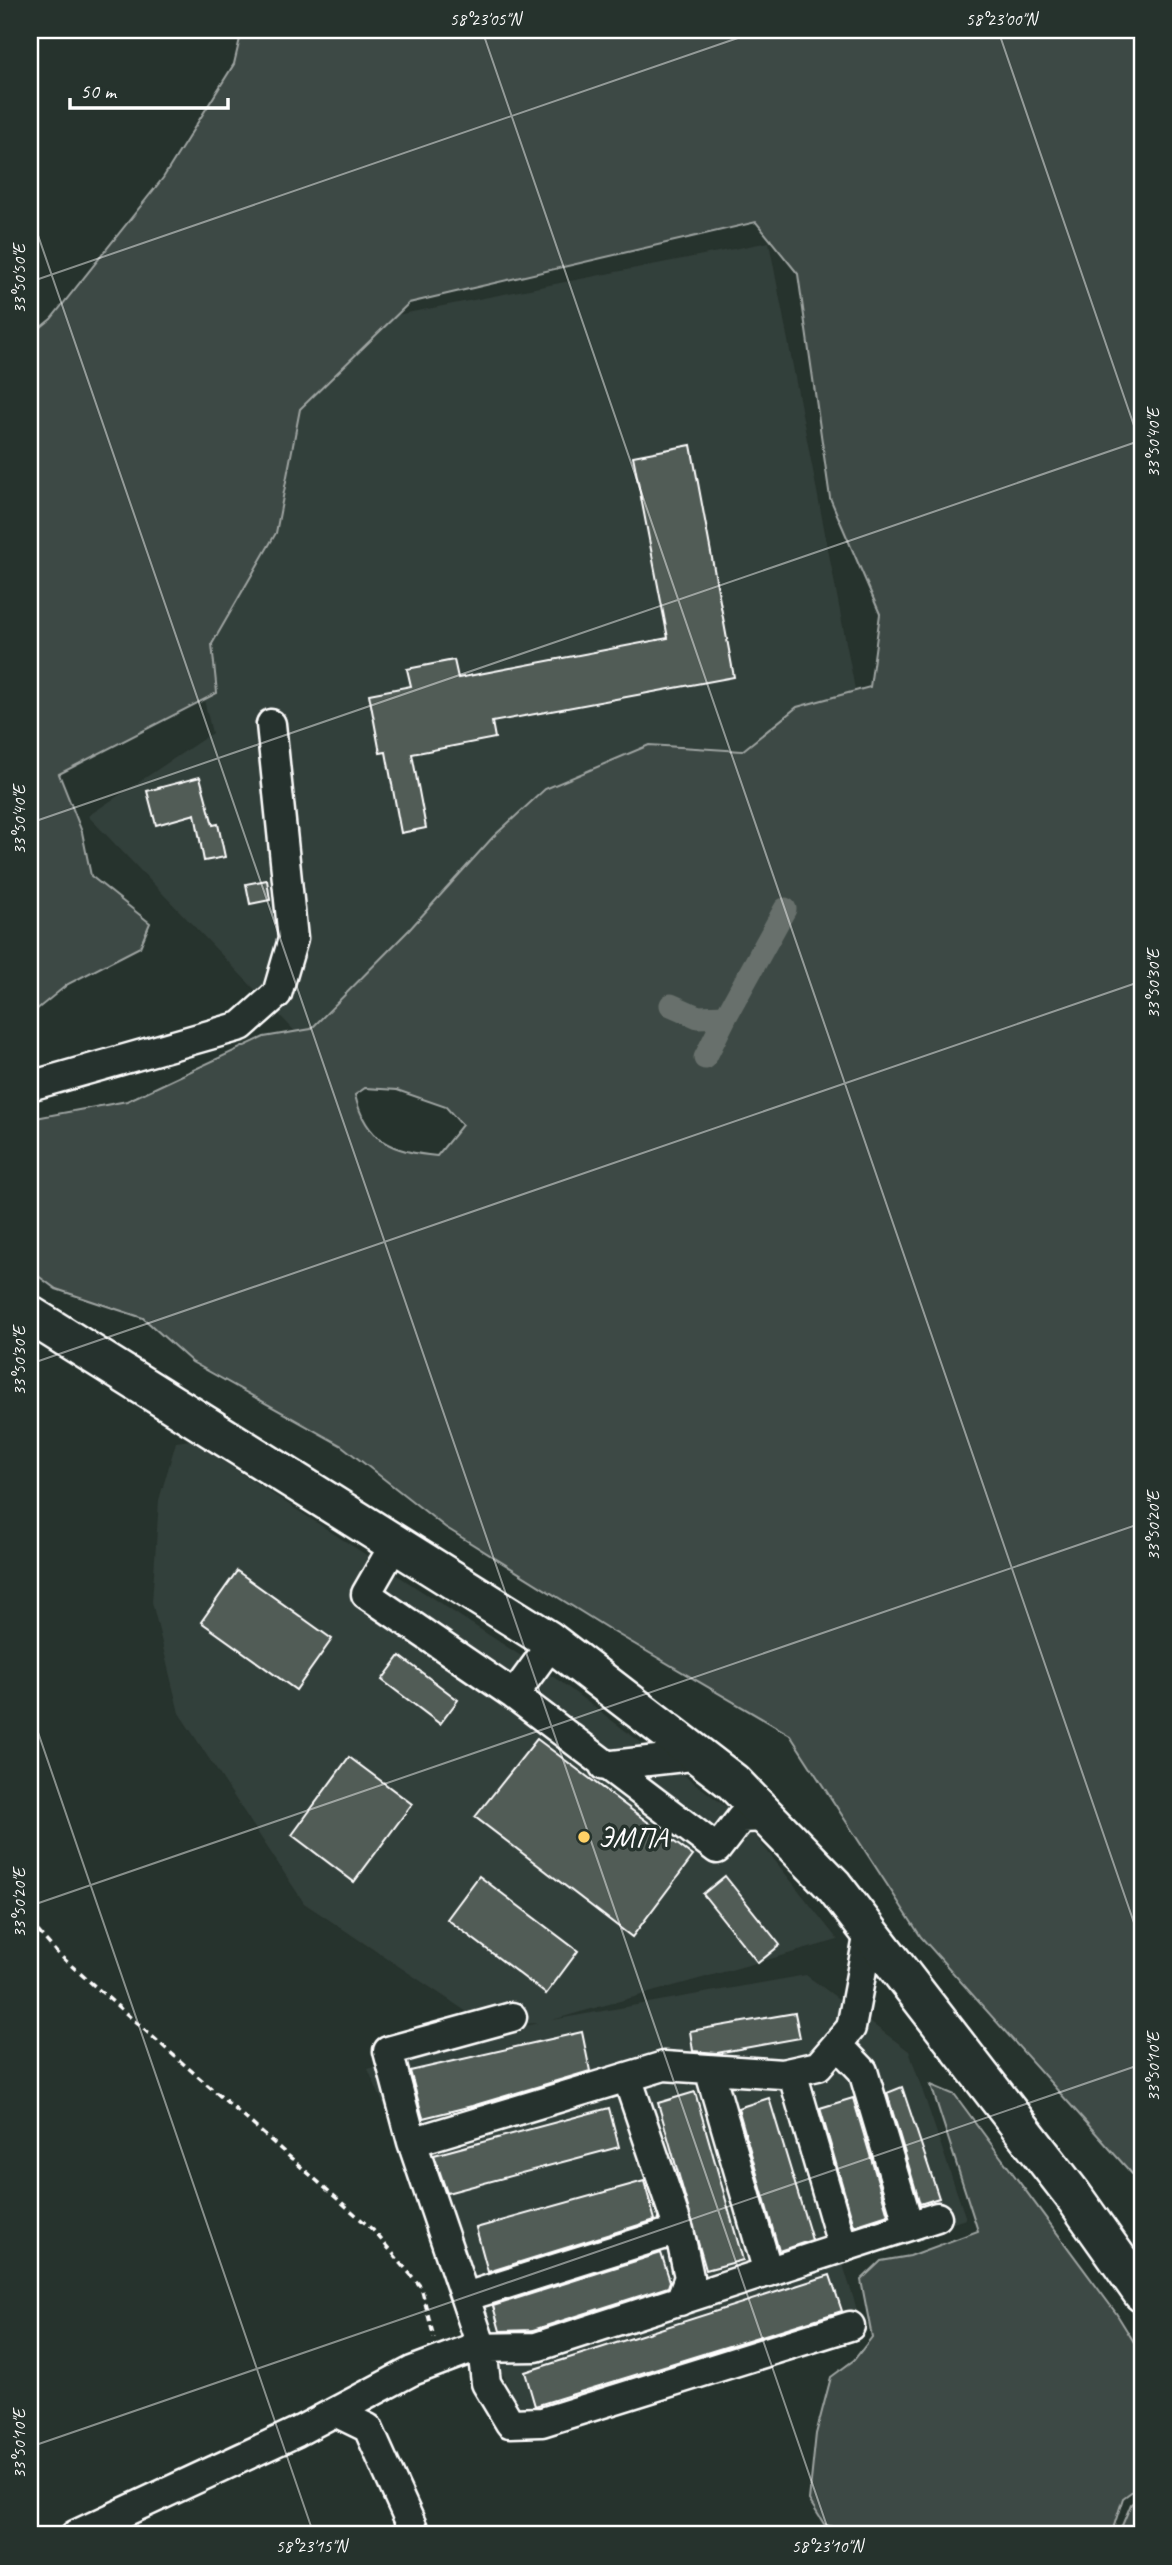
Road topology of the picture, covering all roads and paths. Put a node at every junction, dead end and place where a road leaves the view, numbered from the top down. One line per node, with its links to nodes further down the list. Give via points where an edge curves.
1 (271, 724): 2 (street, via 293,939 277,994 241,1026)
2 (30, 1086)
3 (30, 1315): 4 (main road)
4 (396, 1542): 5 (main road); 6 (street, via 366,1594)
5 (552, 1643): 6 (street); 7 (main road)
6 (514, 1695): 8 (street)
7 (701, 1755): 8 (street); 9 (main road)
8 (604, 1766): 9 (street, via 717,1849 741,1818)
9 (771, 1817): 11 (main road)
10 (30, 1922): 28 (path, via 57,1954 373,2230 421,2287)
11 (869, 1932): 13 (street, via 851,2028); 23 (main road, via 1072,2194)
12 (512, 2017): 17 (street, via 388,2051)
13 (837, 2044): 15 (street, via 818,2066); 19 (street, via 863,2071)
14 (709, 2069): 15 (street); 16 (street, via 664,2066); 22 (street)
15 (792, 2072): 21 (street)
16 (627, 2077): 17 (street); 20 (street)
17 (412, 2142): 24 (street)
18 (937, 2217): 19 (street)
19 (909, 2226): 21 (street)
20 (679, 2230): 24 (street); 25 (street, via 688,2277)
21 (843, 2248): 22 (street)
22 (768, 2272): 25 (street)
23 (1142, 2293)
24 (465, 2297): 27 (street)
25 (680, 2301): 27 (street, via 536,2347)
26 (850, 2326): 27 (street, via 542,2422 510,2423 486,2383)
27 (478, 2348): 28 (street)
28 (440, 2360): 29 (street)
29 (335, 2412): 30 (street); 31 (street, via 368,2428)
30 (75, 2535)
31 (416, 2535)

